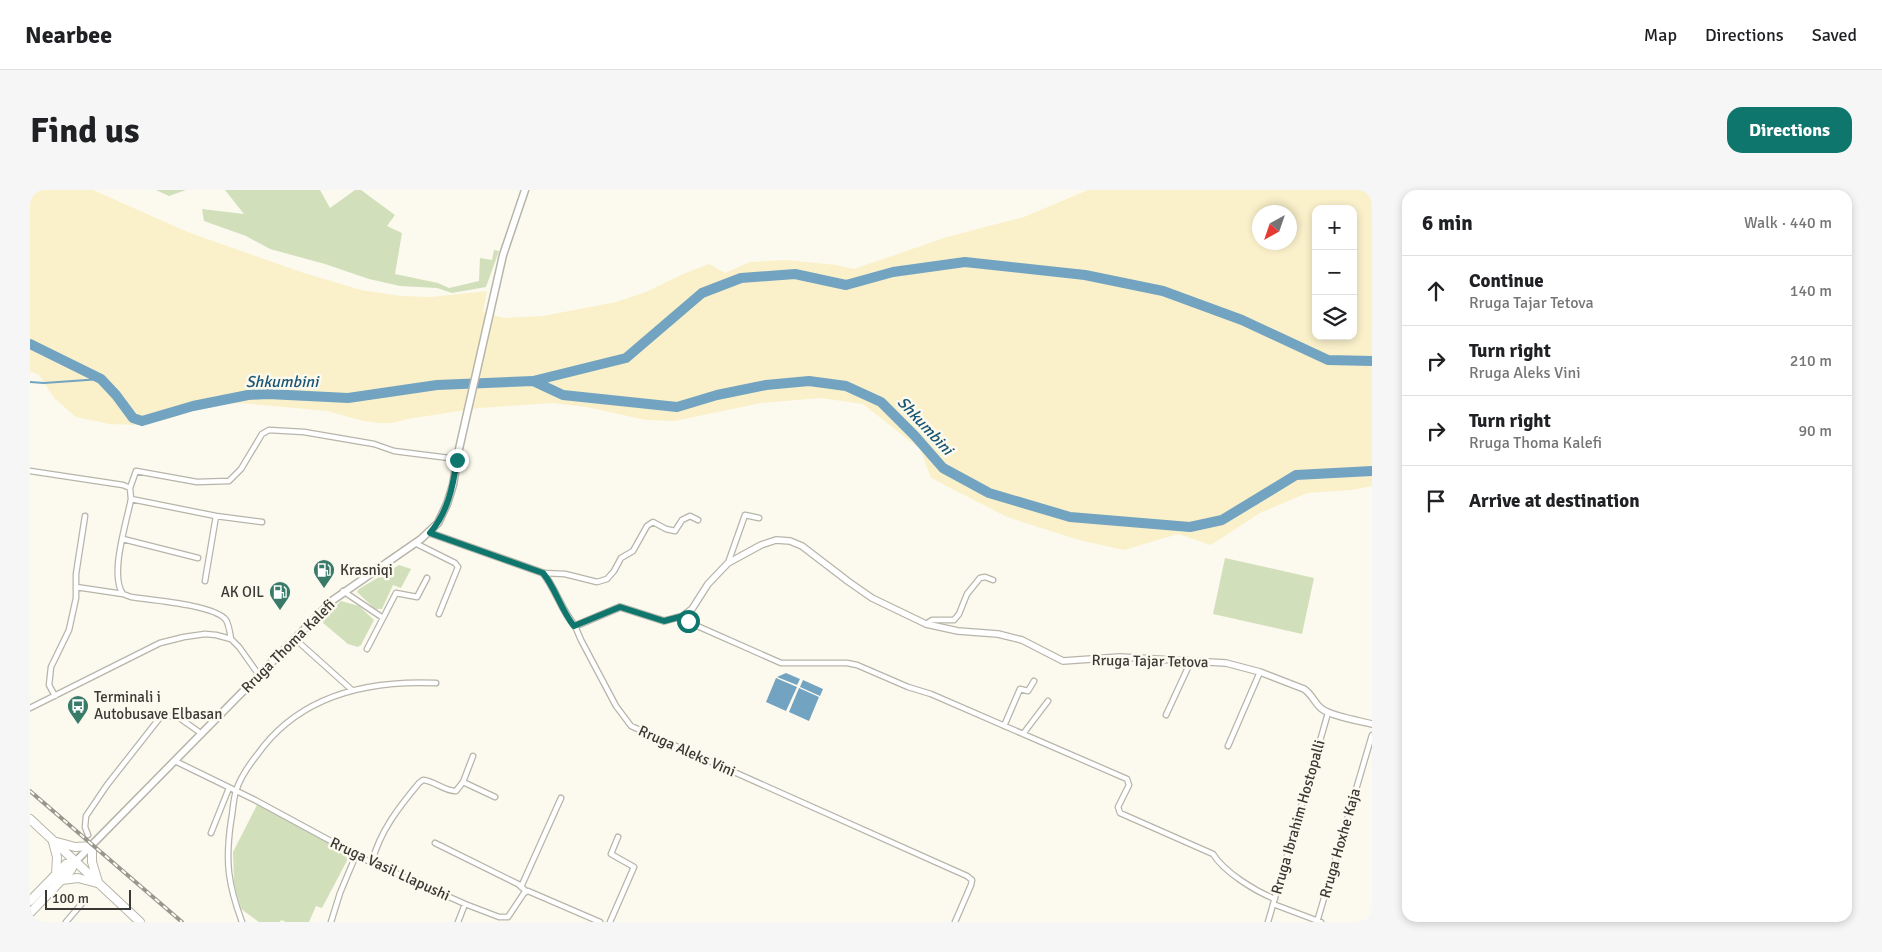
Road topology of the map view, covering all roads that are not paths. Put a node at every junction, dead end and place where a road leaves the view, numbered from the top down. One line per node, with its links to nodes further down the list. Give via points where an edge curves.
1 (525, 190): 2 (main road, Rruga Thoma Kalefi, via 503,255)
2 (457, 460): 4 (street, via 394,451 374,444 310,433 269,430 262,434 241,469 229,482 198,482 138,470); 11 (main road, Rruga Thoma Kalefi, via 447,504)
3 (30, 471): 4 (street)
4 (130, 488): 5 (street)
5 (131, 499): 7 (street); 12 (street)
6 (85, 516): 20 (street)
7 (216, 516): 10 (street); 18 (street)
8 (760, 518): 15 (street, via 745,516)
9 (698, 520): 16 (street, via 690,516 682,520 675,531 653,522 647,526 633,551 621,558 607,579 596,582 565,574)
10 (262, 522)
11 (430, 533): 13 (main road, Rruga Thoma Kalefi); 16 (street)
12 (123, 539): 14 (street); 22 (street, via 118,574 118,588)
13 (415, 543): 21 (main road, Rruga Thoma Kalefi); 23 (street, via 458,567)
14 (198, 558)
15 (728, 563): 24 (street, Rruga Tajar Tetova); 26 (street, Rruga Tajar Tetova, via 761,545 776,540 790,541 802,546 872,598)
16 (543, 573): 27 (street, Rruga Aleks Vini)
17 (427, 578): 25 (street, via 417,598 396,593)
18 (205, 580)
19 (992, 580): 26 (street, via 980,578 967,594 954,620 932,620)
20 (76, 587): 22 (street); 37 (street, via 68,630 51,666 49,685)
21 (343, 592): 25 (street); 28 (main road, Rruga Thoma Kalefi)
22 (122, 594): 29 (street, via 216,612 226,621)
23 (439, 614)
24 (683, 616): 27 (street, via 664,621 620,607); 43 (street, via 694,625 781,663 852,664)
25 (383, 618): 30 (street)
26 (926, 624): 31 (street, Rruga Tajar Tetova, via 1022,640 1063,661 1120,657)
27 (574, 626): 81 (street, Rruga Aleks Vini, via 616,706 631,726 968,876 972,880 971,885)
28 (294, 638): 33 (main road, Rruga Thoma Kalefi); 36 (street)
29 (231, 639): 33 (street); 37 (street, via 205,634 160,643)
30 (367, 649)
31 (1191, 661): 32 (street, Rruga Tajar Tetova, via 1226,663); 41 (street)
32 (1260, 672): 40 (street, Rruga Tajar Tetova, via 1304,689); 47 (street)
33 (259, 675): 44 (main road, Rruga Thoma Kalefi)
34 (1034, 681): 43 (street, via 1028,691 1020,689)
35 (436, 683): 36 (street, via 390,683)
36 (352, 690): 52 (street, via 317,703 284,725 249,765)
37 (55, 696): 39 (street)
38 (1048, 701): 45 (street)
39 (30, 708)
40 (1328, 713): 42 (street); 71 (street, Rruga Ibrahim Hostopalli)
41 (1166, 715)
42 (1372, 724)
43 (1004, 726): 45 (street)
44 (202, 734): 49 (main road, Rruga Thoma Kalefi); 57 (street, via 178,717 162,715 106,785 86,816)
45 (1023, 734): 71 (street, via 1127,779 1129,785 1118,807 1120,813 1213,854 1228,871)
46 (1372, 735): 83 (street, Rruga Hoxhe Kaja)
47 (1228, 746)
48 (473, 756): 50 (street)
49 (176, 762): 51 (street, Rruga Vasil Llapushi); 61 (main road, Rruga Thoma Kalefi)
50 (463, 782): 53 (street); 64 (street, via 456,791 428,781 419,783 396,810)
51 (229, 788): 52 (street, Rruga Vasil Llapushi); 56 (street)
52 (236, 791): 62 (street, Rruga Vasil Llapushi); 76 (street, via 227,849 228,874)
53 (495, 797)
54 (561, 798): 67 (street)
55 (31, 822): 59 (main road)
56 (211, 833)
57 (88, 835)
58 (618, 837): 80 (street, via 611,854 634,867)
59 (52, 840): 61 (main road, via 75,847); 63 (main road); 65 (main road, via 58,857)
60 (435, 843): 67 (street)
61 (92, 846): 63 (main road, Rruga Thoma Kalefi); 66 (main road, via 92,862)
62 (356, 855): 64 (street, Rruga Vasil Llapushi); 77 (street)
63 (75, 862): 65 (main road, Rruga Thoma Kalefi, via 66,864); 66 (main road)
64 (372, 862): 72 (street, Rruga Vasil Llapushi)
65 (59, 878): 66 (main road, via 78,878); 69 (main road, Rruga Thoma Kalefi); 73 (main road, Rruga Thoma Kalefi)
66 (99, 884): 75 (main road)
67 (521, 887): 68 (street)
68 (526, 892): 72 (street, Rruga Vasil Llapushi, via 512,913 504,918); 79 (street, via 536,893)
69 (30, 901)
70 (84, 901): 74 (street)
71 (1274, 901): 82 (street, Rruga Ibrahim Hostopalli); 83 (street)
72 (465, 904): 78 (street)
73 (30, 913)
74 (66, 922)
75 (140, 922)
76 (242, 922)
77 (331, 922)
78 (458, 922)
79 (600, 922)
80 (610, 922)
81 (955, 922)
82 (1268, 922)
83 (1319, 922)

